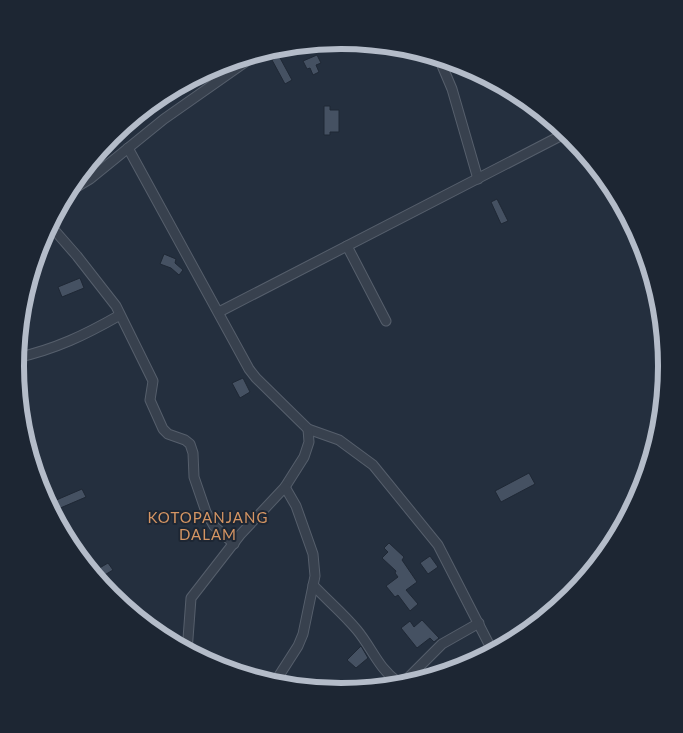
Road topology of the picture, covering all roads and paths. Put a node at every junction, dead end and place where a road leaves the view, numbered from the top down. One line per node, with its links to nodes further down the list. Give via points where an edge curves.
1 (242, 65): 4 (street)
2 (442, 65): 5 (street)
3 (560, 136): 5 (street)
4 (128, 148): 6 (street); 9 (street)
5 (478, 179): 8 (street)
6 (81, 184)
7 (55, 231): 10 (street)
8 (347, 246): 9 (street); 11 (street)
9 (219, 312): 13 (street, via 249,369)
10 (120, 315): 12 (street, via 44,352); 15 (street, via 153,381 150,400 164,429 190,444 194,477 206,512 214,526)
11 (386, 321)
12 (24, 356)
13 (308, 429): 14 (street, via 309,442 304,457); 17 (street, via 339,440 374,465 438,545)
14 (285, 487): 15 (street); 16 (street, via 296,506 313,554)
15 (234, 544): 18 (street, via 191,598)
16 (313, 585): 21 (street, via 303,634); 22 (street, via 356,630 376,660)
17 (479, 623): 19 (street); 20 (street, via 442,644)
18 (188, 644)
19 (490, 647)
20 (410, 676)
21 (278, 677)
22 (396, 680)

